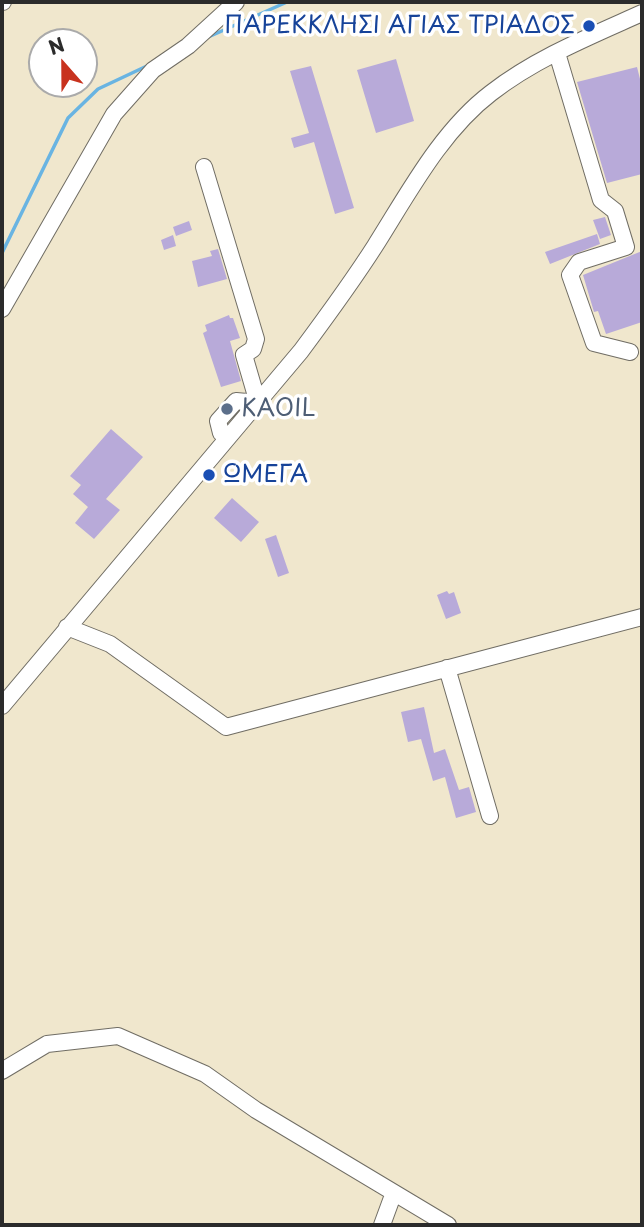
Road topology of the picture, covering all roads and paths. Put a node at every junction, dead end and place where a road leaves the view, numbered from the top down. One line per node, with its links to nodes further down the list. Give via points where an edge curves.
1 (236, 2): 5 (street, via 188,46 153,70 114,114)
2 (642, 13): 3 (street)
3 (557, 53): 6 (street, via 601,200 615,211 626,247 579,262 570,275 594,342); 7 (street, via 491,93 455,130 344,293)
4 (204, 167): 7 (street, via 256,338 253,349 244,355)
5 (2, 309)
6 (630, 352)
7 (253, 402): 8 (street, via 236,401 218,421); 10 (street)
8 (221, 433)
9 (642, 617): 11 (street)
10 (67, 626): 11 (street, via 110,644 226,727); 12 (street)
11 (447, 668): 13 (street)
12 (2, 706)
13 (490, 816)
14 (2, 1071): 15 (street, via 47,1044 118,1036 205,1074)
15 (393, 1195): 16 (street); 17 (street)
16 (382, 1225)
17 (447, 1225)

